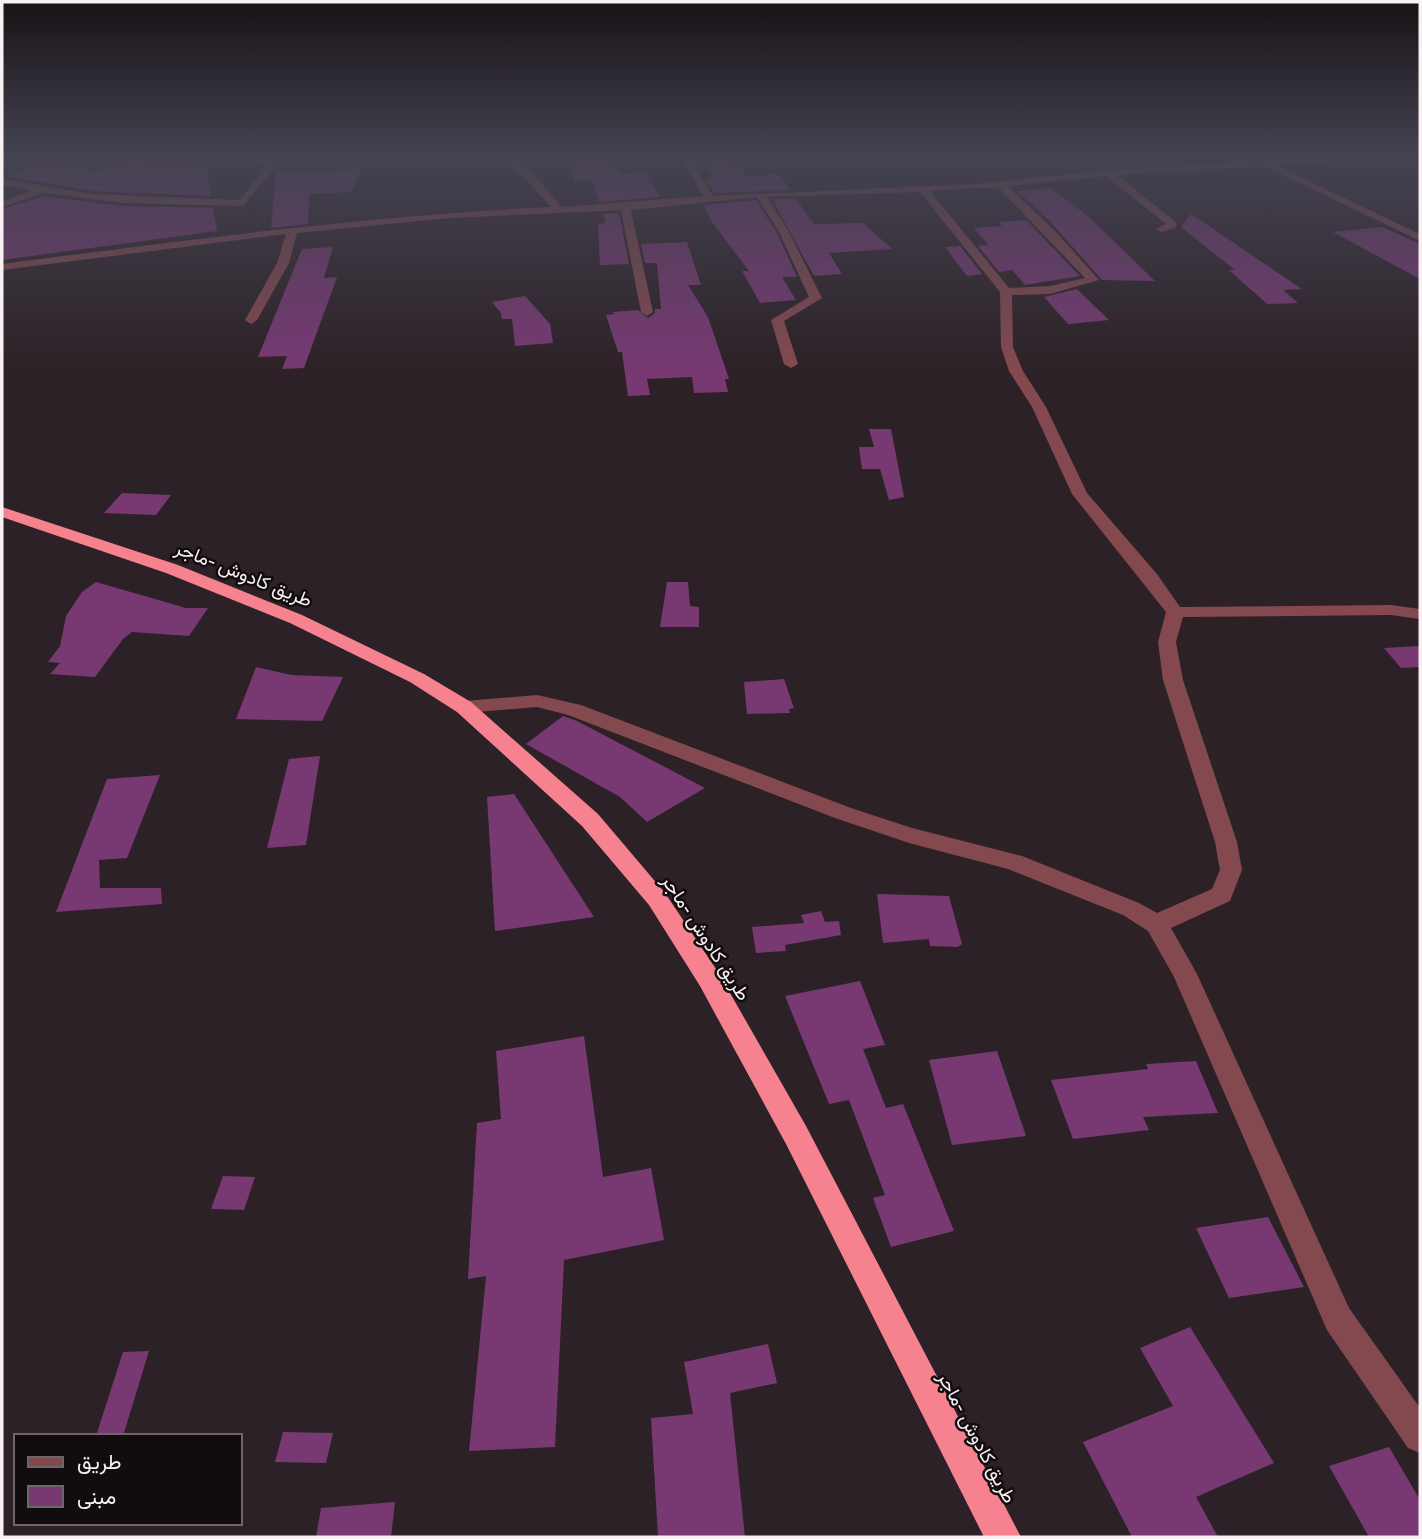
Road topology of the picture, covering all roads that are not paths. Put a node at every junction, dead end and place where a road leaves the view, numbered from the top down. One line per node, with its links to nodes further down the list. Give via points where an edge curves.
1 (204, 227): 13 (street)
2 (281, 227): 11 (street)
3 (326, 227): 11 (street)
4 (629, 227): 15 (street)
5 (781, 227): 17 (street, via 816,298 777,320)
6 (953, 227): 14 (street)
7 (1045, 227): 14 (street, via 1093,280 1051,290)
8 (1168, 227): 10 (street)
9 (1397, 227): 12 (street)
10 (1161, 229)
11 (293, 230): 16 (street, via 283,263)
12 (1420, 238)
13 (2, 267)
14 (1006, 292): 19 (street, via 1007,347 1080,494)
15 (647, 312)
16 (251, 320)
17 (791, 364)
18 (2, 512): 21 (highway, طريق كادوش -ماجر, via 172,569 296,619 417,678)
19 (1175, 612): 20 (street, via 1391,610); 22 (street, via 1167,642 1173,680 1219,817 1231,870 1222,895)
20 (1420, 614)
21 (464, 707): 22 (street, via 537,701 574,710 843,813 1014,862 1131,909); 24 (highway, طريق كادوش -ماجر, via 590,820 657,899 709,979 796,1135)
22 (1156, 924): 23 (street, via 1185,974 1338,1319)
23 (1420, 1436)
24 (1003, 1537)

